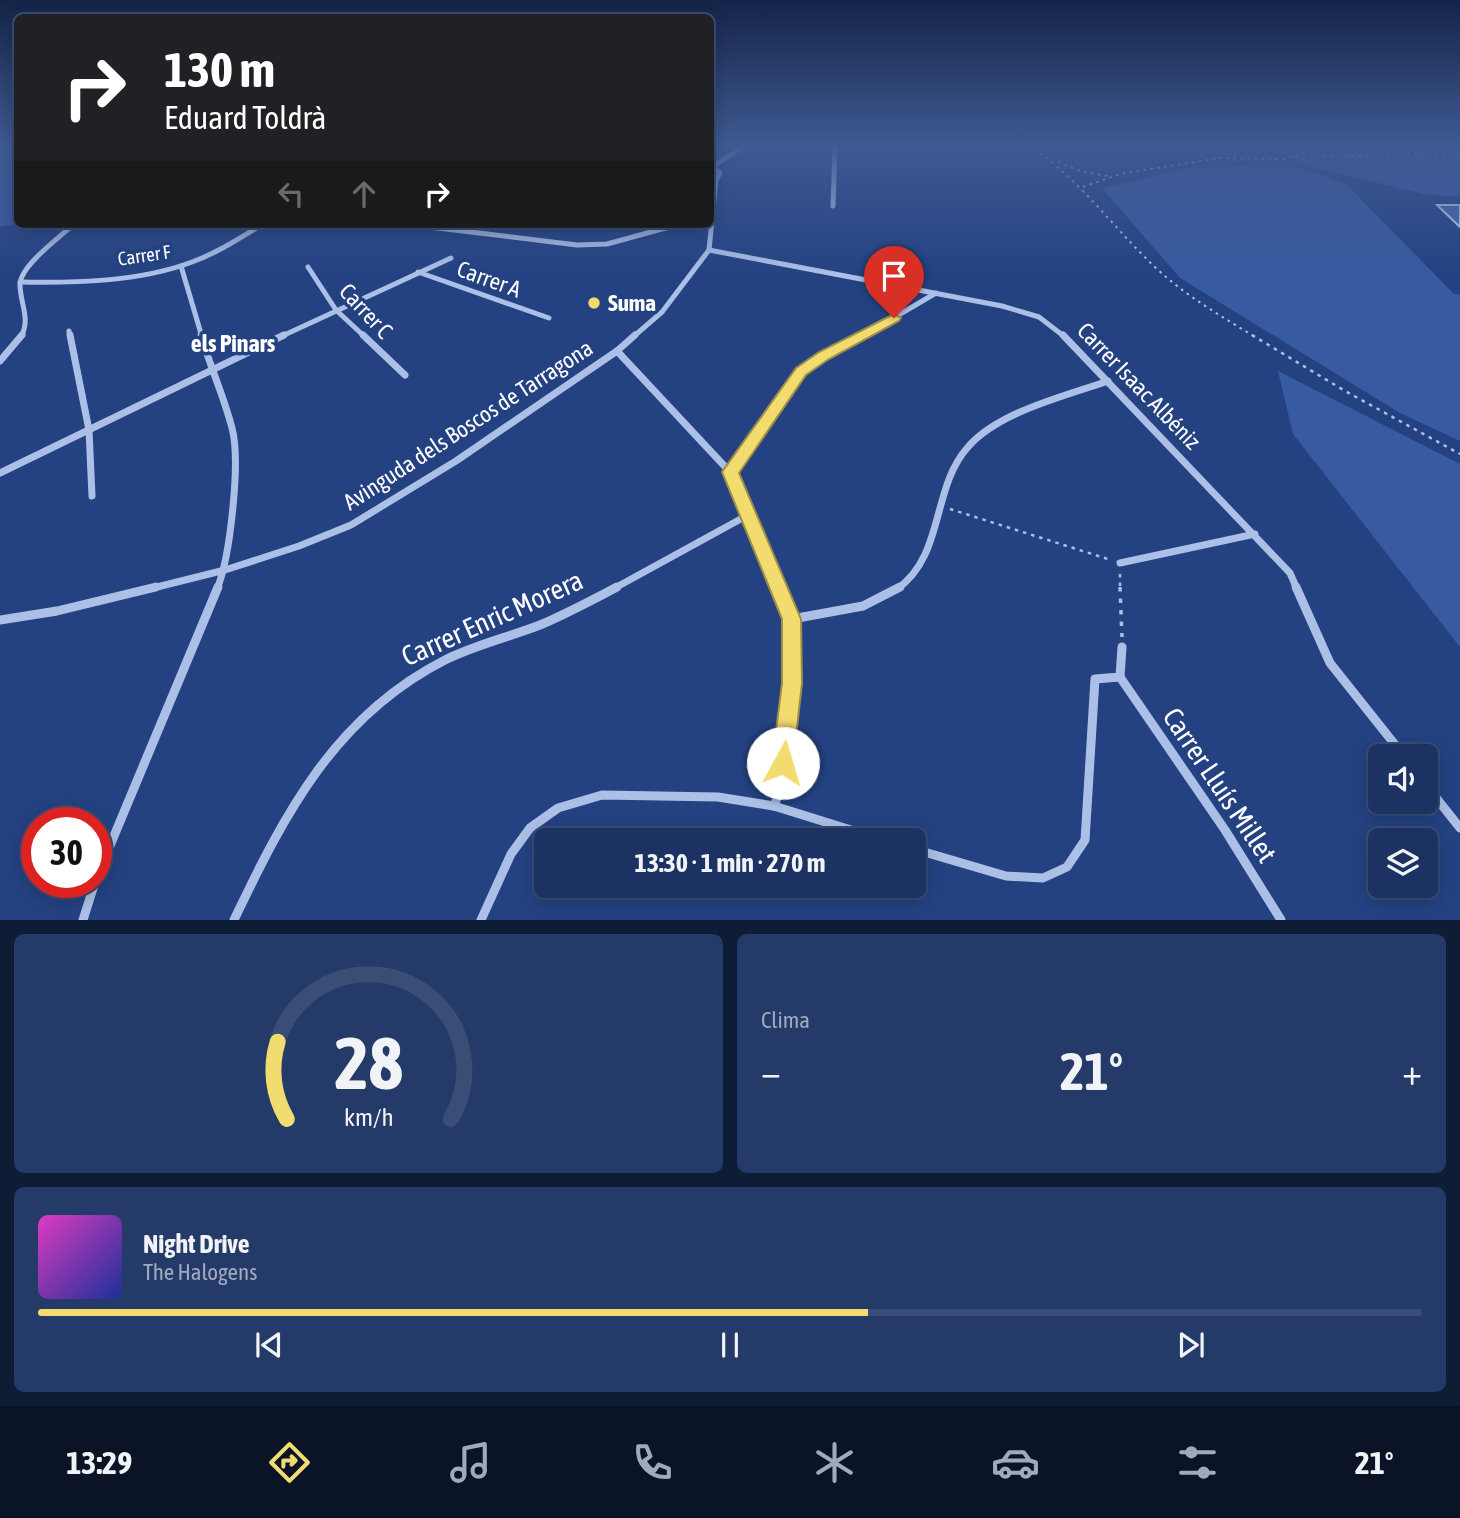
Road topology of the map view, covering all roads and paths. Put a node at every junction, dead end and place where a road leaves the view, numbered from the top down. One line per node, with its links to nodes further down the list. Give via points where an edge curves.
1 (834, 188): 3 (street)
2 (1084, 188): 25 (path, via 1174,284 1301,367)
3 (833, 206)
4 (70, 228): 14 (street, via 29,265)
5 (256, 228): 11 (street, Carrer F)
6 (438, 228): 7 (street, via 577,245 607,244)
7 (665, 228)
8 (711, 228): 9 (street, Avinguda dels Boscos de Tarragona)
9 (709, 250): 15 (street, Carrer Isaac Albéniz); 19 (street, Avinguda dels Boscos de Tarragona, via 677,296)
10 (451, 258): 13 (street)
11 (181, 266): 14 (street, Carrer F); 21 (street)
12 (307, 267): 16 (street, Carrer C)
13 (418, 272): 16 (street); 17 (street, Carrer A)
14 (20, 282): 20 (street, via 27,325)
15 (936, 293): 23 (street, Carrer Isaac Albéniz, via 1038,317 1064,336); 26 (street, via 801,372)
16 (336, 310): 21 (street); 22 (street, Carrer C)
17 (549, 318)
18 (69, 331): 24 (street)
19 (617, 351): 26 (street); 33 (street, Avinguda dels Boscos de Tarragona, via 456,461 351,525)
20 (0, 361)
21 (211, 369): 24 (street); 33 (street, via 224,398 234,444)
22 (405, 375)
23 (1108, 381): 29 (street, via 985,432 968,446 949,476); 31 (street, Carrer Isaac Albéniz)
24 (89, 430): 27 (street); 28 (street)
25 (1460, 454)
26 (730, 472): 30 (street)
27 (0, 473)
28 (92, 496)
29 (941, 506): 32 (path); 34 (street, via 931,546 919,568 898,590 847,611)
30 (748, 515): 34 (street); 47 (street, Carrer Enric Morera, via 569,612 446,659 371,707 314,769)
31 (1255, 534): 32 (street); 38 (street, Carrer Isaac Albéniz, via 1290,573 1330,663)
32 (1120, 563): 36 (path)
33 (225, 570): 35 (street, Avinguda dels Boscos de Tarragona, via 57,611); 43 (street)
34 (792, 619): 40 (street, via 792,683 780,790)
35 (0, 620)
36 (1122, 648): 37 (street)
37 (1120, 677): 44 (street, via 1095,679 1086,840 1077,859 1058,873 1017,878); 49 (street, Carrer Lluís Millet)
38 (1394, 744)
39 (1438, 800): 42 (street)
40 (774, 806): 41 (street); 48 (street, via 718,797 648,794 602,795 558,808 530,828 511,854)
41 (845, 828)
42 (1460, 828)
43 (112, 842)
44 (926, 852)
45 (90, 898): 46 (street)
46 (83, 919)
47 (234, 919)
48 (481, 919)
49 (1281, 919)

